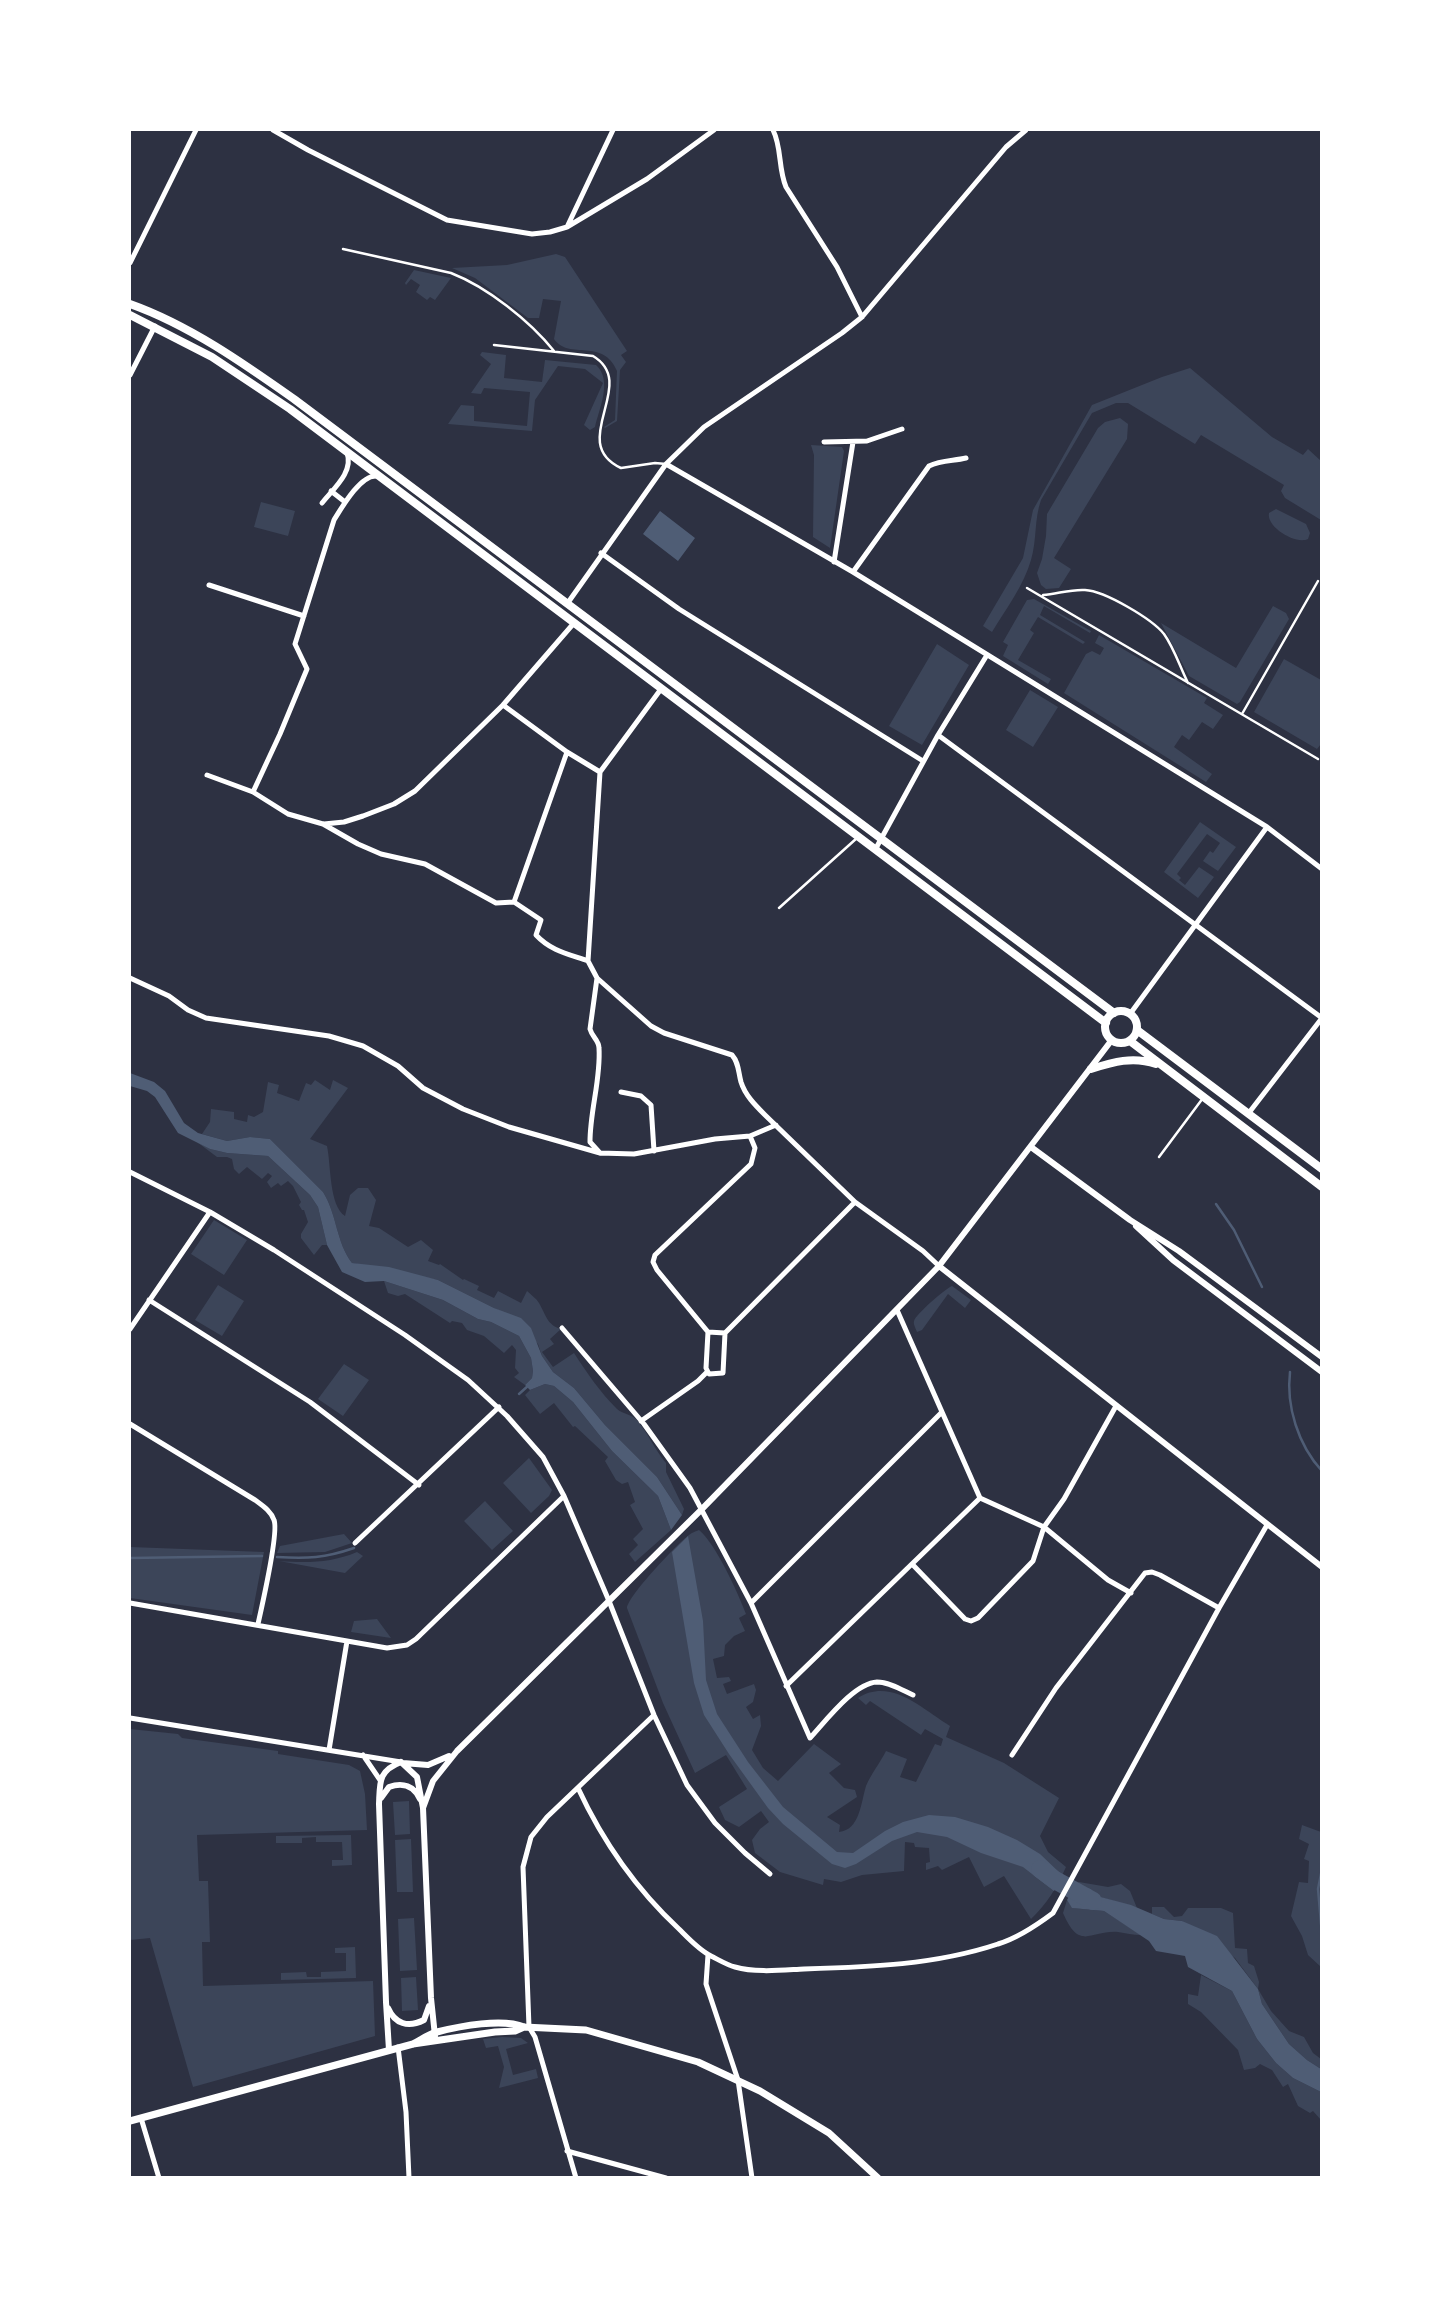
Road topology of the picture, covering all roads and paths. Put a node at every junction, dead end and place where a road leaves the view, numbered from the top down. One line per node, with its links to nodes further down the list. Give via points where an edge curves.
1 (196, 130): 9 (street)
2 (273, 130): 7 (street, via 447,220 532,234)
3 (613, 130): 7 (street)
4 (715, 130): 7 (street, via 647,179)
5 (773, 130): 12 (street, via 786,187 837,267)
6 (1026, 130): 12 (street, via 1006,147)
7 (567, 227)
8 (343, 248): 15 (lane, via 463,278 523,320)
9 (130, 263)
10 (130, 304): 34 (main road, via 199,337 261,376)
11 (130, 315): 13 (main road)
12 (862, 317): 22 (street, via 704,427)
13 (155, 326): 16 (street); 20 (main road, via 240,375)
14 (494, 345): 15 (lane)
15 (554, 351): 22 (lane, via 593,356 609,371 611,383 598,440 603,456 621,468)
16 (130, 375)
17 (902, 429): 19 (street)
18 (824, 442): 19 (street)
19 (853, 442): 28 (street)
20 (346, 450): 23 (main road); 24 (street, via 348,470)
21 (967, 457): 29 (street, via 929,466)
22 (666, 464): 27 (street); 28 (street)
23 (380, 476): 25 (street, via 366,478); 35 (main road)
24 (331, 491): 25 (street); 26 (street)
25 (345, 502): 36 (street, via 334,520)
26 (322, 503)
27 (601, 553): 34 (street); 46 (street, via 678,609)
28 (834, 562): 29 (street)
29 (853, 572): 38 (street)
30 (1318, 581): 42 (lane)
31 (209, 585): 36 (street)
32 (1027, 588): 33 (lane)
33 (1040, 595): 39 (lane); 39 (lane, via 1085,590 1114,600 1161,631)
34 (568, 602): 35 (street); 53 (main road)
35 (561, 612): 37 (main road)
36 (304, 616): 49 (street, via 295,644 307,669)
37 (574, 623): 40 (main road); 41 (street)
38 (987, 655): 43 (street); 51 (street)
39 (1188, 683): 42 (lane)
40 (661, 689): 47 (street); 52 (main road)
41 (503, 705): 44 (street); 50 (street, via 415,791 363,816)
42 (1242, 714): 45 (lane)
43 (938, 734): 46 (street); 58 (street)
44 (567, 752): 47 (street); 56 (street)
45 (1318, 760)
46 (923, 761): 53 (street)
47 (600, 772): 59 (street)
48 (207, 775): 49 (street)
49 (253, 792): 50 (street, via 288,814)
50 (323, 824): 56 (street, via 358,845 425,864 496,904)
51 (1267, 827): 55 (street); 58 (street)
52 (859, 837): 54 (main road); 57 (lane)
53 (881, 839): 54 (street); 62 (main road)
54 (875, 850): 65 (main road)
55 (1321, 869)
56 (514, 902): 59 (street, via 541,920 536,935 546,945)
57 (779, 908)
58 (1196, 924): 63 (street); 64 (street)
59 (588, 961): 61 (street)
60 (130, 978): 78 (street, via 206,1018 329,1036 363,1046 463,1109)
61 (597, 978): 74 (street, via 651,1026 732,1055 751,1101); 78 (street, via 590,1029 599,1045 600,1066 590,1142)
62 (1114, 1013): 63 (main road); 65 (main road)
63 (1130, 1014): 66 (main road)
64 (1321, 1018): 73 (street)
65 (1105, 1023): 67 (main road)
66 (1137, 1030): 68 (main road); 73 (main road)
67 (1111, 1041): 68 (main road); 69 (street)
68 (1130, 1041): 70 (main road)
69 (1091, 1069): 70 (main road, via 1131,1059); 76 (street)
70 (1168, 1070): 72 (main road)
71 (621, 1092): 77 (street, via 642,1096 652,1105)
72 (1203, 1097): 79 (lane); 82 (main road)
73 (1248, 1114): 80 (main road)
74 (776, 1125): 75 (street); 83 (street)
75 (750, 1136): 77 (street); 91 (street, via 755,1148 751,1164 655,1255 653,1262)
76 (1031, 1147): 85 (street); 86 (street)
77 (653, 1151): 78 (street)
78 (600, 1153)
79 (1159, 1157)
80 (1321, 1169)
81 (130, 1172): 84 (street)
82 (1321, 1187)
83 (855, 1202): 86 (street); 92 (street)
84 (210, 1212): 87 (street); 97 (street, via 405,1335)
85 (1130, 1220): 93 (street, via 1173,1246); 94 (street, via 1166,1255)
86 (939, 1266): 88 (street); 96 (street)
87 (149, 1300): 90 (street); 101 (street, via 310,1402)
88 (897, 1310): 98 (street); 104 (street)
89 (562, 1328): 99 (street)
90 (130, 1329)
91 (708, 1332): 92 (street); 95 (street)
92 (725, 1333): 95 (street, via 723,1373)
93 (1321, 1357)
94 (1321, 1371)
95 (707, 1372): 99 (street)
96 (1116, 1406): 105 (street); 106 (street)
97 (499, 1408): 101 (street); 102 (street, via 542,1457)
98 (941, 1413): 103 (street); 113 (street)
99 (641, 1421): 104 (street)
100 (130, 1424): 115 (street, via 255,1500 274,1517 275,1535)
101 (419, 1485): 107 (street)
102 (564, 1496): 111 (street); 116 (street, via 411,1643 387,1648)
103 (980, 1497): 106 (street); 108 (street)
104 (701, 1510): 111 (street); 113 (street)
105 (1267, 1525): 109 (street); 114 (street)
106 (1044, 1527): 108 (street, via 1033,1561 971,1621); 110 (street)
107 (355, 1543)
108 (913, 1565): 117 (street)
109 (1321, 1567)
110 (1130, 1593): 114 (street, via 1145,1573 1152,1572); 124 (street, via 1056,1688)
111 (609, 1601): 119 (street); 122 (street)
112 (130, 1603): 115 (street)
113 (751, 1603): 117 (street)
114 (1219, 1608): 131 (street, via 1061,1899 1045,1919 1001,1944 925,1962 763,1970 736,1968)
115 (258, 1624): 116 (street)
116 (347, 1641): 121 (street)
117 (786, 1686): 118 (street, via 810,1738 866,1685 884,1683)
118 (913, 1695)
119 (654, 1715): 127 (street); 130 (street, via 701,1805 730,1839)
120 (130, 1718): 121 (street)
121 (329, 1750): 123 (street)
122 (457, 1751): 125 (street, via 428,1765); 129 (street, via 433,1781)
123 (363, 1755): 125 (street); 126 (street)
124 (1012, 1755)
125 (401, 1762): 126 (street, via 384,1771); 129 (street, via 416,1777)
126 (380, 1780): 128 (street)
127 (578, 1788): 131 (street, via 601,1833 637,1886); 134 (street, via 547,1817 526,1852)
128 (379, 1804): 129 (street, via 389,1787 404,1784 418,1794); 133 (street)
129 (423, 1808): 132 (street)
130 (770, 1874)
131 (708, 1955): 140 (street, via 706,1984)
132 (431, 1997): 133 (street, via 424,2020 416,2024 398,2022); 135 (street)
133 (386, 2002): 139 (street)
134 (527, 2027): 135 (main road, via 491,2024); 136 (main road); 140 (main road, via 586,2030 698,2062); 143 (street, via 535,2038)
135 (435, 2032): 136 (street); 137 (main road)
136 (435, 2042): 137 (main road)
137 (413, 2044): 138 (main road)
138 (398, 2048): 139 (main road); 145 (street, via 407,2112)
139 (389, 2050): 141 (main road)
140 (738, 2080): 148 (street); 149 (main road, via 829,2133)
141 (141, 2118): 142 (main road); 144 (street)
142 (130, 2122)
143 (567, 2151): 146 (street); 147 (street)
144 (159, 2178)
145 (409, 2178)
146 (576, 2178)
147 (666, 2178)
148 (752, 2178)
149 (878, 2178)

